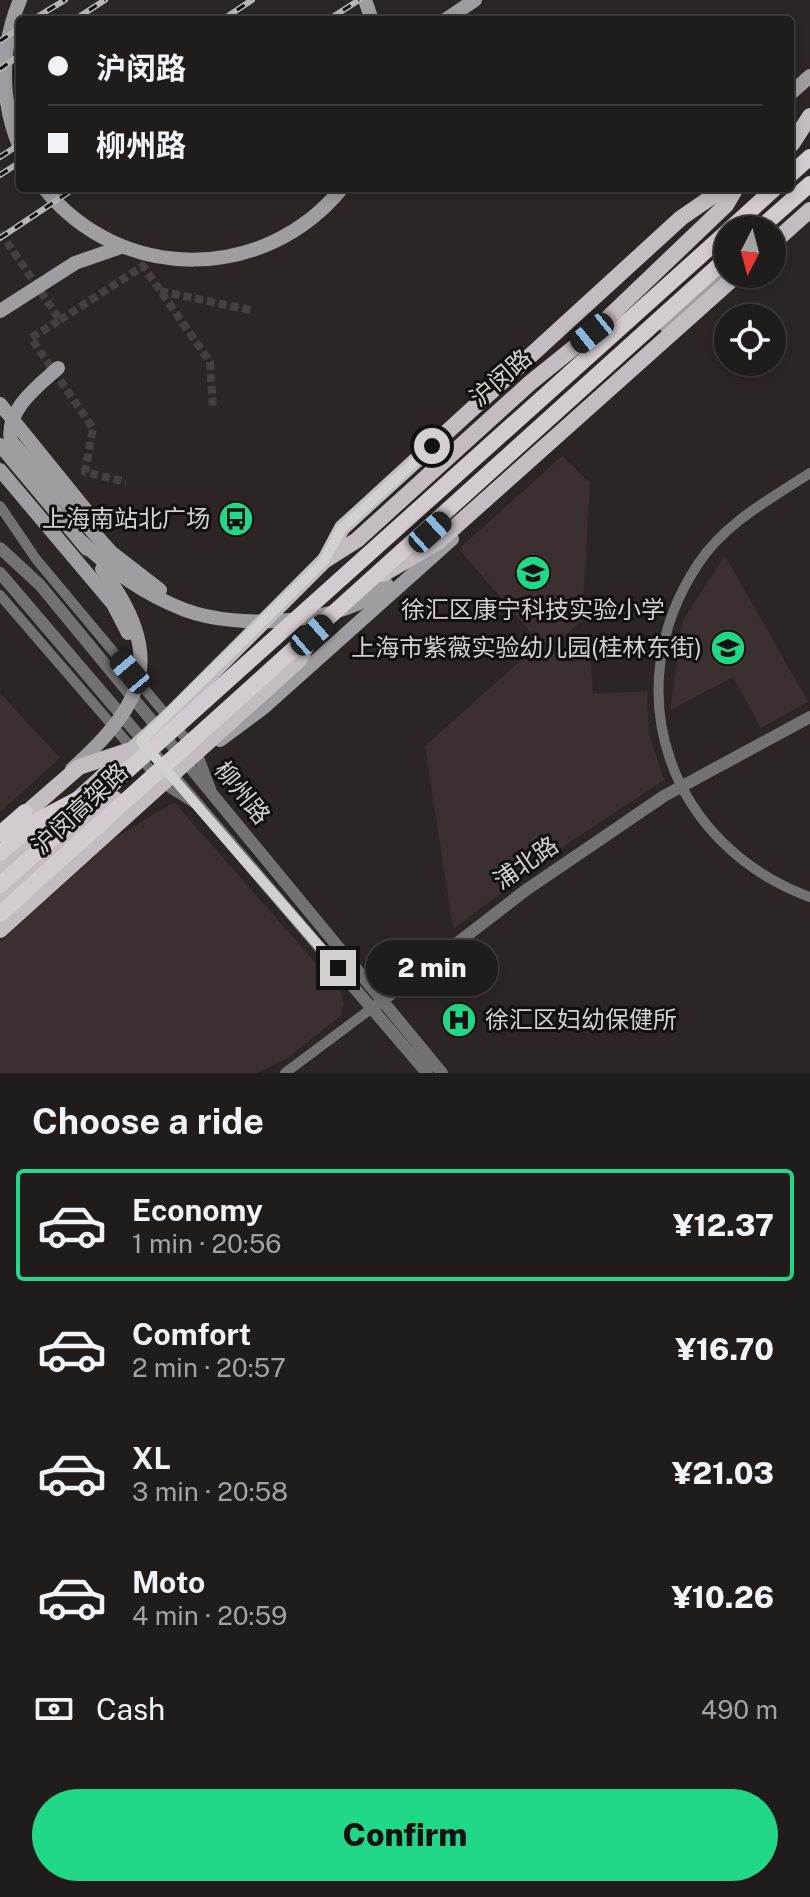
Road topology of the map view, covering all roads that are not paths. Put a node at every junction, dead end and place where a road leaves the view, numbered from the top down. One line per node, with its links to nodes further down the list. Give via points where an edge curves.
1 (475, 0): 3 (main road)
2 (18, 6): 4 (main road); 8 (main road, via 6,51 5,86)
3 (451, 16)
4 (0, 23)
5 (810, 76): 6 (main road)
6 (794, 90)
7 (810, 116): 9 (main road)
8 (16, 136)
9 (794, 140)
10 (810, 157): 11 (highway)
11 (794, 171)
12 (810, 184): 21 (highway); 22 (main road)
13 (48, 192): 28 (main road, via 85,227)
14 (338, 192): 28 (main road, via 307,223 245,253 191,261)
15 (725, 192): 45 (main road, 沪闵路, via 681,218 342,528)
16 (733, 192): 45 (main road, 沪闵路, via 726,205 592,333 357,540)
17 (771, 192): 20 (highway, 沪闵高架路)
18 (810, 194): 23 (main road)
19 (810, 210): 25 (main road)
20 (744, 216)
21 (774, 216)
22 (781, 216)
23 (784, 216)
24 (810, 219): 26 (main road)
25 (786, 231)
26 (786, 240)
27 (714, 243): 53 (highway, 沪闵高架路)
28 (121, 247): 34 (main road, via 75,263)
29 (714, 270): 62 (highway, 沪闵高架路)
30 (714, 280): 47 (main road)
31 (714, 281): 49 (main road, via 377,594 347,609 294,621)
32 (722, 288): 47 (main road, via 438,542)
33 (733, 288): 62 (main road, via 263,708)
34 (0, 314)
35 (58, 368): 38 (main road, via 20,405)
36 (24, 387): 37 (main road)
37 (0, 407): 42 (main road)
38 (6, 443): 43 (main road); 49 (main road, via 111,552 152,586)
39 (0, 470): 51 (main road, via 123,618)
40 (810, 473): 58 (street, via 721,536 699,562 671,618 659,677 659,710 664,744)
41 (0, 506): 53 (street)
42 (98, 525)
43 (82, 542): 49 (main road, via 137,588); 51 (main road, via 129,608 140,637)
44 (0, 548): 53 (street, 柳州路, via 40,585)
45 (324, 561): 53 (main road, 沪闵路)
46 (0, 573): 54 (street, 柳州路)
47 (383, 574): 50 (main road)
48 (0, 595): 54 (street)
49 (196, 612)
50 (312, 635): 53 (main road); 55 (main road, via 299,660)
51 (136, 686): 60 (main road, via 127,710 106,738)
52 (810, 717): 58 (street, 浦北路)
53 (170, 733): 54 (main road, 沪闵路); 55 (street, 柳州路); 56 (main road); 67 (highway, 沪闵高架路)
54 (136, 745): 56 (street, 柳州路); 59 (main road, 沪闵路); 61 (main road, 沪闵路, via 79,767)
55 (192, 756): 57 (main road); 74 (street, 柳州路, via 211,791)
56 (154, 765): 57 (street, 柳州路); 63 (main road)
57 (166, 780): 65 (main road); 74 (street, 柳州路, via 195,804)
58 (680, 787): 69 (street, via 708,829 739,858 772,881); 74 (street, 浦北路, via 526,890)
59 (78, 799): 64 (highway, via 40,819); 66 (main road, 沪闵路)
60 (25, 812): 61 (highway)
61 (0, 835)
62 (87, 837): 71 (highway, 沪闵高架路)
63 (68, 842): 68 (highway); 70 (main road)
64 (0, 853)
65 (83, 854): 68 (highway); 73 (main road)
66 (0, 870)
67 (0, 885)
68 (36, 886): 72 (highway)
69 (810, 897)
70 (0, 902)
71 (0, 914)
72 (0, 921)
73 (0, 930)
74 (377, 1004): 75 (street, 浦北路); 76 (street, 柳州路); 77 (street, 柳州路)
75 (285, 1073)
76 (427, 1073)
77 (442, 1073)

